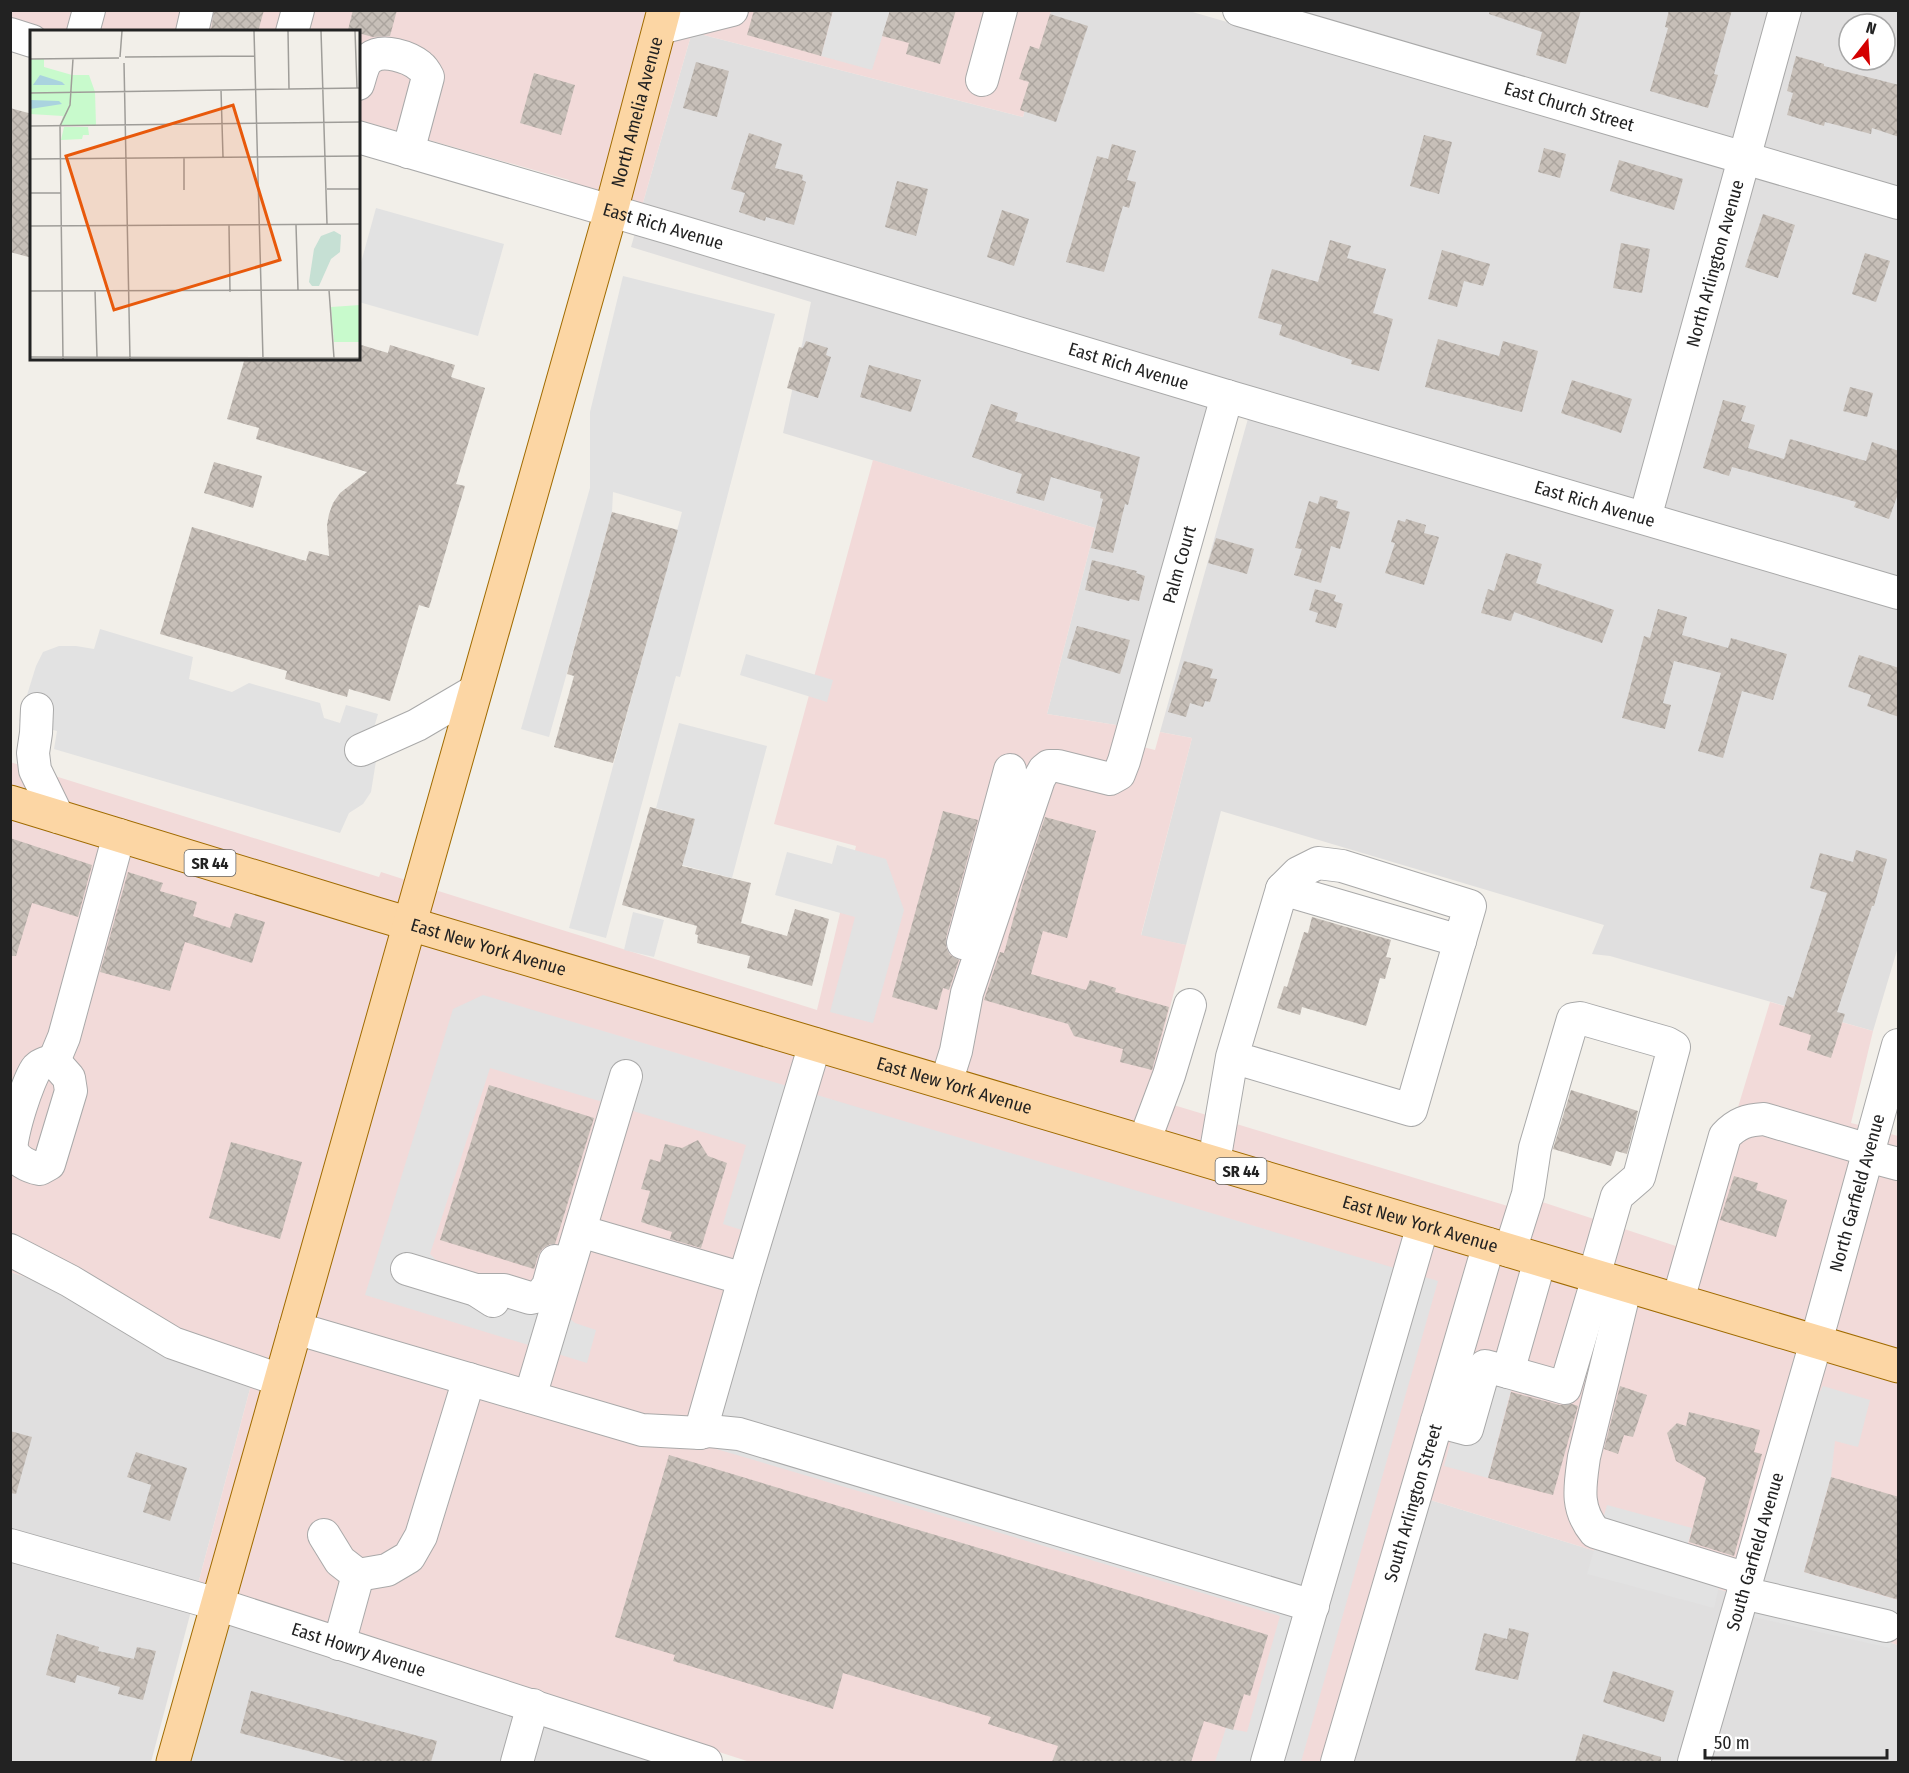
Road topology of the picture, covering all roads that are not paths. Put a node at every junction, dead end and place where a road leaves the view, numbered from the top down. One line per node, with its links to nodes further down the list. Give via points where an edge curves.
1 (89, 10): 9 (street)
2 (197, 10): 10 (street)
3 (298, 10): 11 (street)
4 (732, 10): 8 (street)
5 (1001, 10): 15 (street)
6 (1239, 10): 18 (street, East Church Street)
7 (1785, 10): 18 (street, North Arlington Avenue)
8 (662, 19): 20 (main road, North Amelia Avenue)
9 (84, 30)
10 (192, 30)
11 (293, 30)
12 (10, 34): 13 (street)
13 (30, 40)
14 (360, 78): 17 (street, via 370,58 382,53 422,67 428,77)
15 (982, 80)
16 (360, 138): 17 (street, East Rich Avenue)
17 (408, 152): 20 (street, East Rich Avenue)
18 (1745, 157): 19 (street, East Church Street); 22 (street, North Arlington Avenue)
19 (1899, 203)
20 (611, 212): 21 (street, East Rich Avenue); 24 (main road, North Amelia Avenue)
21 (1227, 396): 22 (street, East Rich Avenue); 39 (street, Palm Court, via 1125,761 1119,774 1110,779 1058,766 1044,770 967,993 956,1051)
22 (1645, 518): 23 (street, East Rich Avenue)
23 (1899, 593)
24 (475, 691): 26 (street, via 417,725); 31 (main road, North Amelia Avenue)
25 (10, 746): 29 (street, via 37,709 35,770)
26 (361, 750)
27 (1010, 770): 39 (street)
28 (10, 802): 29 (main road, East New York Avenue / SR 44)
29 (58, 817): 30 (main road, East New York Avenue / SR 44)
30 (119, 835): 31 (main road, East New York Avenue / SR 44); 36 (street)
31 (410, 922): 33 (main road, East New York Avenue / SR 44); 55 (main road, North Amelia Avenue)
32 (1190, 1005): 40 (street)
33 (815, 1044): 39 (main road, East New York Avenue / SR 44); 50 (street)
34 (1899, 1045): 38 (street, North Garfield Avenue)
35 (1232, 1057): 35 (street, via 1282,889 1298,873 1318,863 1342,866 1470,906 1411,1110); 42 (street)
36 (54, 1061)
37 (626, 1076): 44 (street)
38 (1894, 1077): 41 (street, North Garfield Avenue)
39 (936, 1080): 40 (main road, East New York Avenue / SR 44)
40 (1144, 1142): 42 (main road, East New York Avenue / SR 44)
41 (1868, 1153): 43 (street); 53 (street, via 1764,1119 1734,1126 1725,1136); 56 (street, North Garfield Avenue)
42 (1214, 1162): 45 (main road, East New York Avenue / SR 44)
43 (1899, 1164)
44 (589, 1200): 46 (street); 52 (street, via 569,1215 548,1286 540,1296)
45 (1423, 1225): 48 (main road, East New York Avenue / SR 44); 69 (street)
46 (580, 1231): 50 (street); 54 (street)
47 (10, 1250): 60 (street, via 173,1343)
48 (1513, 1252): 51 (main road, East New York Avenue / SR 44); 51 (street, via 1535,1148 1573,1019 1667,1043 1674,1047 1639,1177 1617,1196); 58 (street); 62 (street, South Arlington Street)
49 (408, 1269): 52 (street)
50 (744, 1279): 63 (street)
51 (1606, 1279): 53 (main road, East New York Avenue / SR 44); 58 (street, via 1565,1388); 67 (street, via 1607,1365 1581,1475 1581,1508 1586,1521 1595,1532)
52 (476, 1290): 54 (street, via 500,1305)
53 (1678, 1300): 56 (main road, East New York Avenue / SR 44)
54 (553, 1321): 61 (street)
55 (295, 1328): 59 (street); 60 (main road, North Amelia Avenue)
56 (1816, 1342): 57 (main road, East New York Avenue / SR 44); 67 (street, South Garfield Avenue)
57 (1899, 1366)
58 (1508, 1372): 62 (street, via 1485,1365 1467,1429)
59 (469, 1379): 61 (street); 66 (street, via 420,1536 409,1557 387,1570)
60 (280, 1380): 68 (main road, North Amelia Avenue)
61 (530, 1397): 63 (street, via 642,1430)
62 (1437, 1421): 77 (street, South Arlington Street)
63 (700, 1433): 69 (street, via 739,1434)
64 (324, 1535): 66 (street, via 340,1561)
65 (10, 1545): 68 (street, East Howry Avenue)
66 (358, 1575): 71 (street)
67 (1745, 1586): 70 (street); 78 (street, South Garfield Avenue)
68 (217, 1604): 71 (street, East Howry Avenue); 73 (main road, North Amelia Avenue)
69 (1313, 1606): 76 (street)
70 (1886, 1626)
71 (339, 1644): 72 (street, East Howry Avenue)
72 (533, 1705): 74 (street); 75 (street, East Howry Avenue)
73 (173, 1762)
74 (517, 1762)
75 (706, 1762)
76 (1267, 1762)
77 (1337, 1762)
78 (1694, 1762)

